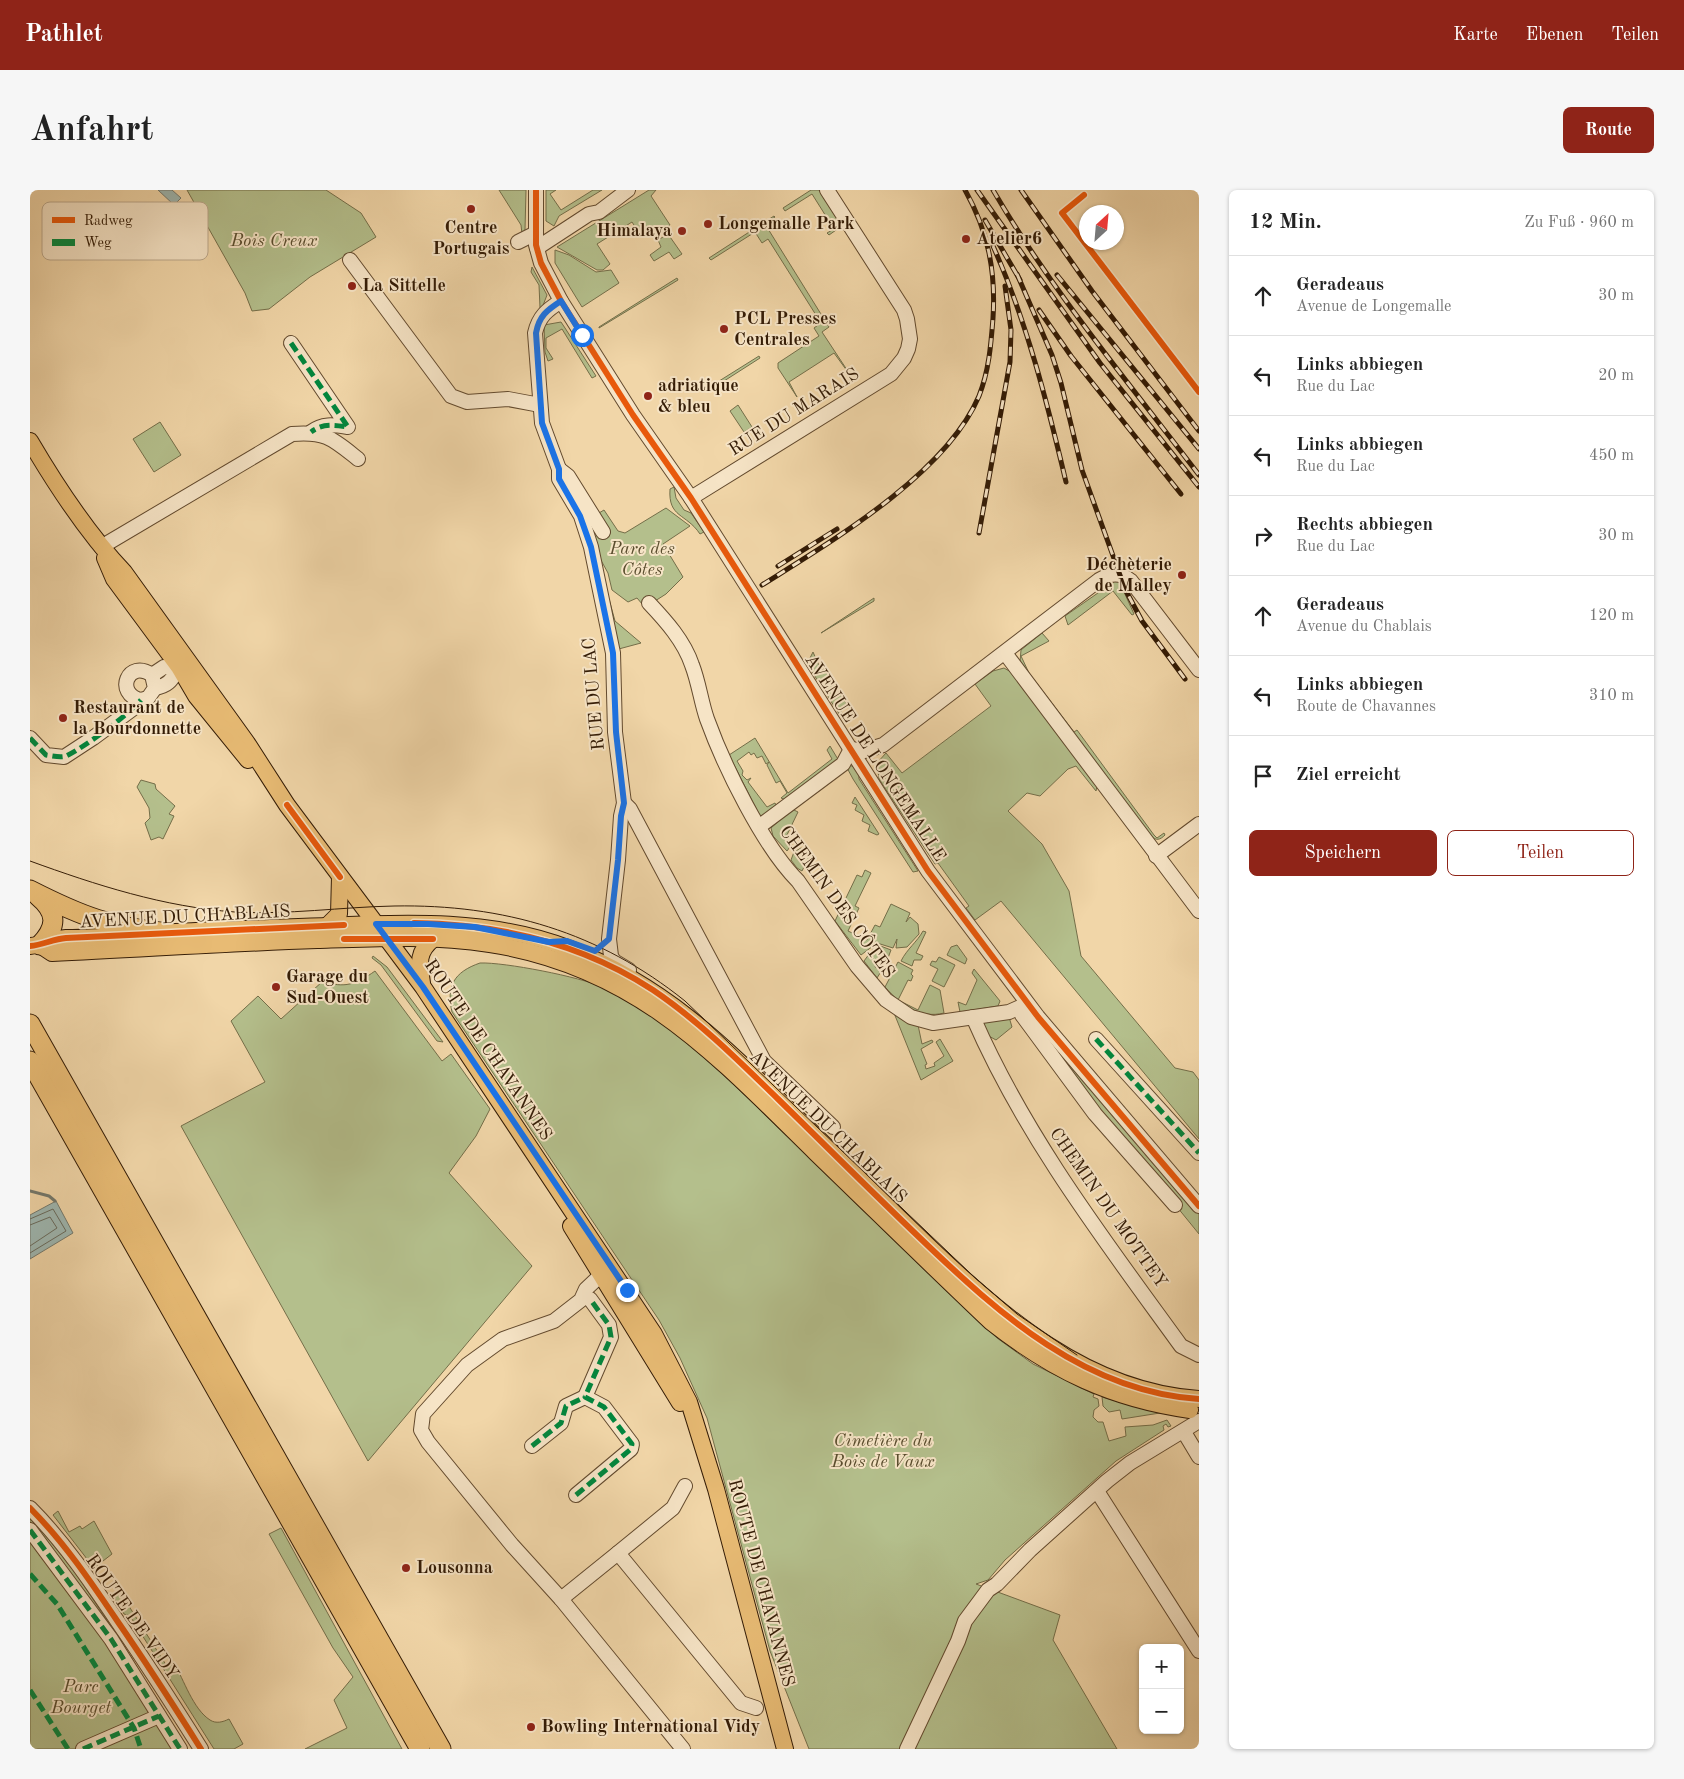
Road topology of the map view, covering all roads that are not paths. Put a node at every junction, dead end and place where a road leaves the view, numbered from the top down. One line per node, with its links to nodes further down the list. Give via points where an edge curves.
1 (536, 190): 4 (street)
2 (628, 190): 4 (street, via 599,212)
3 (827, 190): 13 (street, RUE DU MARAIS, via 904,310 909,328 908,349 891,374)
4 (536, 242): 6 (street, via 541,263)
5 (350, 260): 8 (street, via 450,396 460,400 508,399)
6 (561, 301): 8 (street, RUE DU LAC, via 538,320); 13 (street, AVENUE DE LONGEMALLE, via 633,415)
7 (291, 343): 9 (street, via 348,427 330,424)
8 (540, 405): 12 (street, RUE DU LAC, via 547,441)
9 (312, 432): 11 (street, via 332,438); 15 (street, via 292,434 282,439)
10 (30, 441): 15 (main road, ROUTE DE CHAVANNES)
11 (358, 459)
12 (559, 469): 14 (street, via 568,476); 28 (street, RUE DU LAC, via 559,479 580,516 588,538 613,653 616,732)
13 (691, 498): 24 (street, AVENUE DE LONGEMALLE)
14 (603, 532)
15 (101, 548): 18 (main road, ROUTE DE CHAVANNES, via 124,572)
16 (649, 603): 30 (street, CHEMIN DES CÔTES, via 674,633 692,663 703,708 724,759)
17 (1005, 652): 19 (street, via 1098,580 1118,574 1131,582); 23 (street); 31 (street)
18 (183, 664): 20 (street, via 174,679 163,686); 32 (main road, ROUTE DE CHAVANNES, via 248,743 287,805)
19 (1199, 670)
20 (154, 682): 21 (street, via 148,698); 21 (street, via 146,670 130,674 126,682 130,695)
21 (141, 700): 22 (street, via 64,757 46,755)
22 (30, 738)
23 (883, 745): 24 (street, via 864,751); 27 (street, via 871,762)
24 (851, 749): 25 (street); 26 (street, AVENUE DE LONGEMALLE)
25 (843, 764): 26 (street); 30 (street, CHEMIN DES CÔTES)
26 (860, 764): 27 (street, AVENUE DE LONGEMALLE)
27 (869, 778): 44 (street, AVENUE DE LONGEMALLE, via 928,871)
28 (624, 803): 40 (street, RUE DU LAC); 50 (street, RUE DU LAC, via 764,1061)
29 (1199, 824): 31 (street)
30 (760, 826): 46 (street, CHEMIN DES CÔTES, via 784,866 886,1000 911,1017 926,1022)
31 (1156, 856): 34 (street)
32 (340, 877): 35 (main road, ROUTE DE CHAVANNES); 36 (main road, via 339,914)
33 (31, 890): 37 (highway, via 105,924); 42 (highway, via 47,904 53,918 49,935)
34 (1199, 911)
35 (376, 924): 36 (main road, AVENUE DU CHABLAIS); 38 (main road, ROUTE DE CHAVANNES); 41 (main road, AVENUE DU CHABLAIS, via 475,927)
36 (327, 926): 37 (main road, AVENUE DU CHABLAIS)
37 (170, 932): 42 (main road, AVENUE DU CHABLAIS, via 53,939)
38 (387, 938): 39 (main road, AVENUE DU CHABLAIS); 42 (main road, AVENUE DU CHABLAIS, via 52,952); 43 (main road, ROUTE DE CHAVANNES)
39 (433, 939): 43 (main road, via 425,946 419,960); 60 (main road, AVENUE DU CHABLAIS, via 492,944 525,952 588,972 640,999 718,1057 991,1322 1022,1346 1073,1376 1116,1394 1162,1406)
40 (609, 939): 41 (street, via 595,951 567,941); 45 (street, RUE DU LAC, via 614,961 656,986)
41 (549, 942): 45 (main road, AVENUE DU CHABLAIS, via 627,976)
42 (35, 945)
43 (423, 987): 54 (main road, ROUTE DE CHAVANNES, via 548,1174)
44 (1023, 1006): 46 (street, CHEMIN DES CÔTES); 52 (street, via 1022,1015 1095,1114); 53 (street, AVENUE DE LONGEMALLE)
45 (679, 1009): 59 (main road, AVENUE DU CHABLAIS, via 751,1072 967,1283 1029,1332 1069,1358 1122,1383 1170,1396)
46 (973, 1017): 56 (street, CHEMIN DU MOTTEY, via 992,1062 1056,1171 1181,1346)
47 (30, 1024): 80 (highway)
48 (1096, 1039): 51 (street)
49 (30, 1061): 79 (highway)
50 (833, 1127)
51 (1199, 1153)
52 (1176, 1206)
53 (1199, 1206)
54 (574, 1222): 55 (main road, ROUTE DE CHAVANNES); 57 (main road, ROUTE DE CHAVANNES, via 637,1306)
55 (598, 1288): 57 (street, ROUTE DE CHAVANNES, via 613,1282 655,1347); 58 (street, ROUTE DE CHAVANNES, via 611,1337); 62 (main road, ROUTE DE CHAVANNES); 72 (street, via 554,1321 503,1339 476,1356 433,1402 421,1423 428,1442 512,1545)
56 (1199, 1355)
57 (671, 1364): 62 (main road, ROUTE DE CHAVANNES, via 689,1402)
58 (585, 1397): 64 (street, via 566,1406 560,1423); 68 (street, via 604,1407 632,1444 631,1449)
59 (1199, 1399)
60 (1199, 1410)
61 (1199, 1421): 63 (street)
62 (696, 1427): 82 (main road, ROUTE DE CHAVANNES, via 716,1489)
63 (1184, 1432): 65 (street); 67 (street, via 1130,1463)
64 (532, 1446)
65 (1199, 1457)
66 (685, 1486): 71 (street, via 673,1508)
67 (1097, 1491): 73 (street); 83 (street, via 984,1594 965,1621)
68 (576, 1495)
69 (30, 1508): 78 (street, ROUTE DE VIDY, via 93,1584)
70 (30, 1530): 75 (street, via 83,1598)
71 (618, 1553): 72 (street); 74 (street, via 741,1703)
72 (562, 1599): 81 (street)
73 (1199, 1651)
74 (756, 1708)
75 (159, 1716): 76 (street); 77 (street)
76 (84, 1749)
77 (180, 1749)
78 (201, 1749)
79 (420, 1749)
80 (441, 1749)
81 (683, 1749)
82 (784, 1749)
83 (906, 1749)

